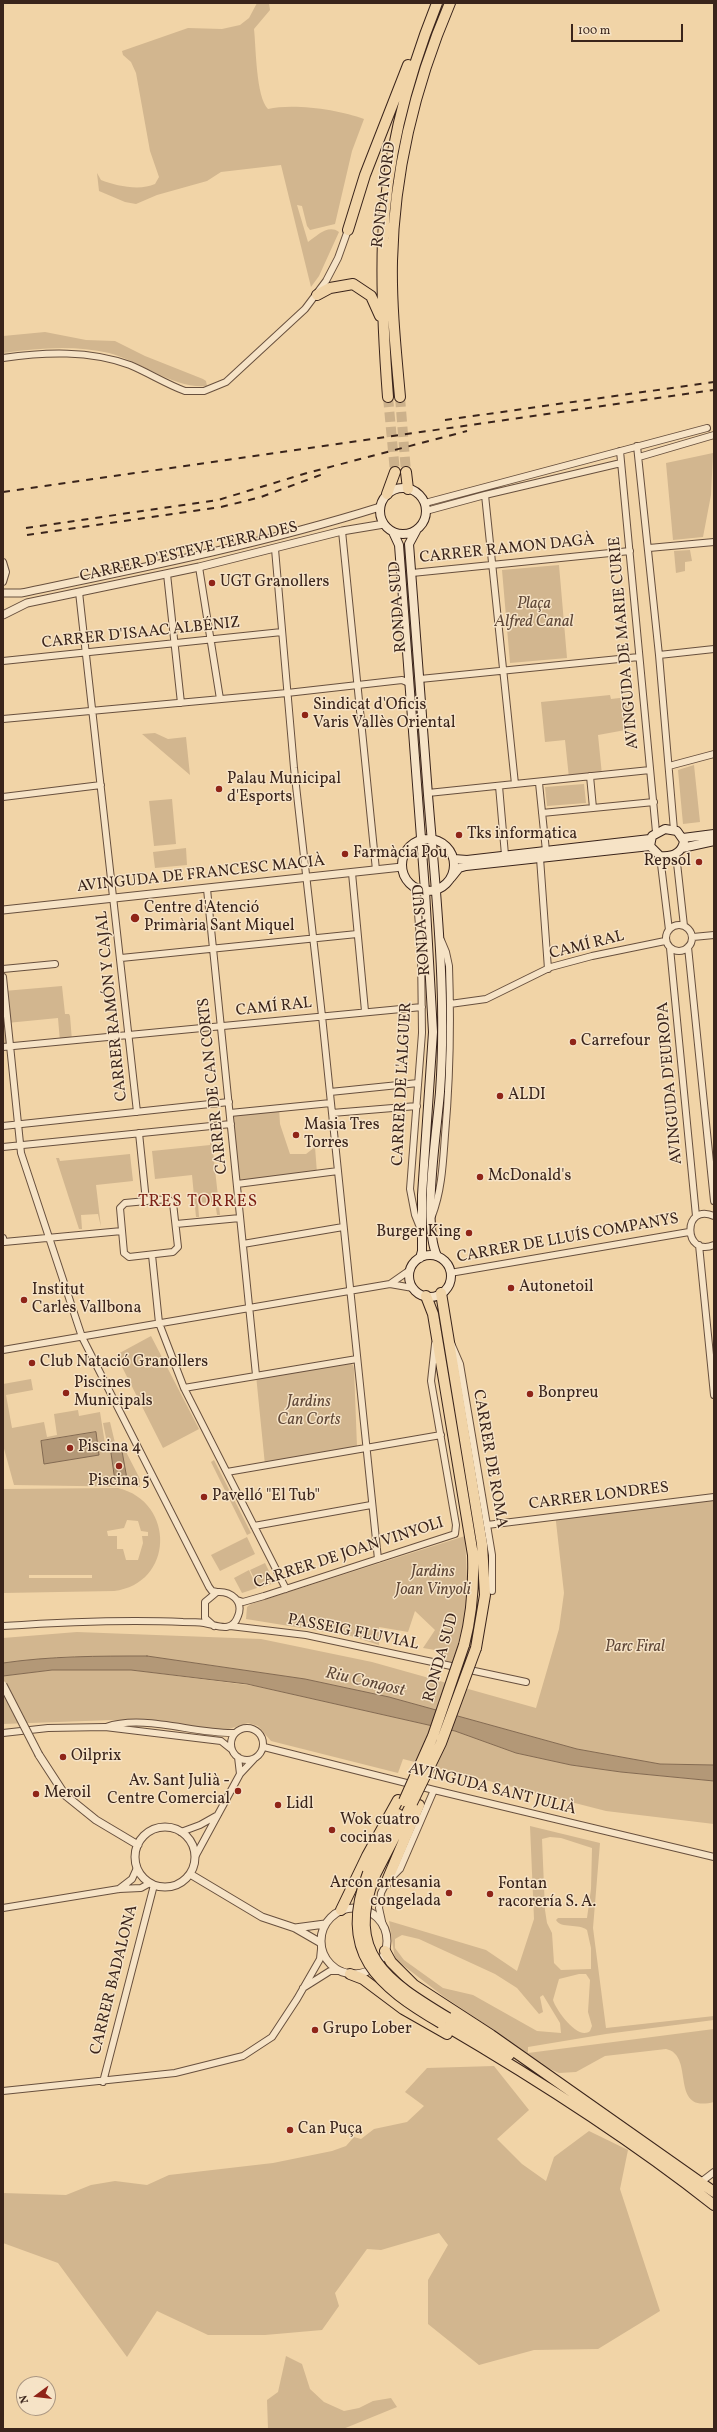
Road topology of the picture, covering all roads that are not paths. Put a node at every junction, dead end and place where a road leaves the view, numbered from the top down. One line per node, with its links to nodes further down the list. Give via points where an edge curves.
1 (437, 3): 3 (highway, RONDA NORD)
2 (450, 3): 9 (highway, RONDA NORD, via 435,37 410,120 396,205 392,262)
3 (422, 42): 4 (highway, via 414,50 365,174); 6 (highway, RONDA NORD, via 401,115 389,176 383,238)
4 (348, 230): 5 (street, via 338,258)
5 (317, 295): 6 (highway, via 345,284 358,286 371,296); 7 (street, via 226,382 204,392 185,391 128,365 88,355 51,353)
6 (383, 326): 8 (highway, RONDA NORD)
7 (3, 358)
8 (388, 397)
9 (400, 397)
10 (707, 428): 12 (street)
11 (714, 435): 14 (street)
12 (637, 446): 13 (street); 14 (street)
13 (620, 451): 15 (street, AVINGUDA DE MARIE CURIE); 22 (street)
14 (639, 457): 28 (street, AVINGUDA DE MARIE CURIE)
15 (621, 463): 20 (street); 30 (street, AVINGUDA DE MARIE CURIE)
16 (395, 472): 19 (highway)
17 (406, 472): 18 (highway)
18 (408, 489): 19 (main road, via 393,490); 22 (main road, via 421,496)
19 (387, 494): 21 (main road)
20 (485, 495): 22 (street); 32 (street)
21 (380, 507): 23 (main road); 38 (street, CARRER D'ESTEVE TERRADES, via 303,531 186,559 21,594)
22 (426, 507): 25 (main road, via 421,526)
23 (384, 524): 24 (street, CARRER D'ESTEVE TERRADES); 26 (main road)
24 (342, 531): 29 (street, CARRER D'ESTEVE TERRADES); 51 (street)
25 (416, 531): 26 (main road, via 403,534); 34 (main road, RONDA SUD, via 409,544)
26 (393, 532): 50 (main road, RONDA SUD, via 399,545)
27 (714, 542): 28 (street)
28 (649, 548): 45 (street, AVINGUDA DE MARIE CURIE)
29 (275, 549): 33 (street, CARRER D'ESTEVE TERRADES); 40 (street)
30 (630, 551): 32 (street, CARRER RAMON DAGÀ); 46 (street, AVINGUDA DE MARIE CURIE)
31 (3, 562): 36 (street, via 6,572)
32 (493, 565): 34 (street, CARRER RAMON DAGÀ); 48 (street)
33 (199, 567): 35 (street, CARRER D'ESTEVE TERRADES); 41 (street)
34 (412, 572): 49 (main road, RONDA SUD)
35 (167, 574): 37 (street, CARRER D'ESTEVE TERRADES); 42 (street)
36 (3, 582)
37 (79, 592): 39 (street, CARRER D'ESTEVE TERRADES, via 23,604); 44 (street, CARRER RAMÓN Y CAJAL)
38 (3, 593)
39 (3, 615)
40 (282, 632): 41 (street, CARRER D'ISAAC ALBÉNIZ); 52 (street)
41 (209, 639): 42 (street, CARRER D'ISAAC ALBÉNIZ); 53 (street)
42 (176, 644): 44 (street, CARRER D'ISAAC ALBÉNIZ); 54 (street)
43 (714, 649): 45 (street)
44 (86, 653): 47 (street, CARRER D'ISAAC ALBÉNIZ); 55 (street, CARRER RAMÓN Y CAJAL, via 90,704)
45 (659, 655): 58 (street, AVINGUDA DE MARIE CURIE)
46 (639, 657): 48 (street); 59 (street, AVINGUDA DE MARIE CURIE)
47 (3, 661)
48 (504, 670): 49 (street); 62 (street)
49 (420, 679): 65 (main road, RONDA SUD)
50 (409, 683): 51 (street, via 402,680); 74 (main road, RONDA SUD)
51 (357, 686): 52 (street); 86 (street)
52 (287, 693): 53 (street); 88 (street)
53 (220, 699): 54 (street)
54 (181, 703): 55 (street)
55 (94, 712): 56 (street); 63 (street, CARRER RAMÓN Y CAJAL)
56 (3, 719)
57 (714, 754): 58 (street)
58 (670, 766): 70 (street, AVINGUDA DE MARIE CURIE)
59 (650, 770): 60 (street); 67 (street, AVINGUDA DE MARIE CURIE)
60 (590, 776): 61 (street); 68 (street)
61 (539, 783): 62 (street); 69 (street)
62 (515, 784): 64 (street)
63 (102, 785): 66 (street); 94 (street, CARRER RAMÓN Y CAJAL)
64 (499, 786): 65 (street); 81 (street)
65 (428, 793): 75 (main road, RONDA SUD)
66 (3, 797)
67 (654, 802): 68 (street); 71 (street, AVINGUDA DE MARIE CURIE)
68 (593, 808): 69 (street)
69 (542, 813): 79 (street)
70 (674, 830): 71 (main road); 73 (main road)
71 (656, 832): 77 (main road)
72 (714, 834): 73 (main road)
73 (683, 838): 78 (main road)
74 (421, 840): 75 (main road); 85 (main road, via 406,852); 92 (main road, RONDA SUD)
75 (432, 840): 84 (main road, via 446,846); 93 (main road, RONDA SUD)
76 (714, 842): 78 (main road)
77 (650, 843): 79 (main road); 82 (main road); 83 (main road)
78 (682, 848): 80 (main road)
79 (546, 851): 81 (main road)
80 (676, 854): 82 (main road); 96 (street)
81 (505, 856): 84 (main road)
82 (660, 856): 97 (street)
83 (540, 858): 89 (main road, via 466,866 459,868); 110 (street)
84 (454, 859): 89 (main road)
85 (402, 867): 86 (street, AVINGUDA DE FRANCESC MACIÀ); 90 (main road, via 408,881)
86 (376, 870): 87 (street, AVINGUDA DE FRANCESC MACIÀ)
87 (352, 873): 88 (street, AVINGUDA DE FRANCESC MACIÀ); 98 (street)
88 (307, 878): 91 (street, AVINGUDA DE FRANCESC MACIÀ); 102 (street)
89 (451, 878): 93 (main road)
90 (416, 888): 92 (main road); 113 (street, CARRER DE L'ALGUER)
91 (207, 889): 94 (street, AVINGUDA DE FRANCESC MACIÀ); 106 (street, CARRER DE CAN CORTS)
92 (425, 891): 93 (main road); 145 (main road, RONDA SUD, via 433,1032)
93 (435, 891): 100 (main road, RONDA SUD)
94 (115, 898): 95 (street, AVINGUDA DE FRANCESC MACIÀ); 107 (street, CARRER RAMÓN Y CAJAL)
95 (3, 910)
96 (684, 926): 97 (street); 101 (street, via 690,930)
97 (669, 930): 103 (street)
98 (357, 934): 102 (street); 114 (street)
99 (714, 935): 101 (street)
100 (439, 936): 112 (street, via 449,966); 141 (main road, RONDA SUD, via 442,1021)
101 (693, 937): 104 (street)
102 (314, 938): 106 (street); 115 (street)
103 (665, 940): 105 (street); 110 (street, CAMÍ RAL, via 592,956)
104 (688, 947): 105 (street); 135 (street, AVINGUDA D'EUROPA)
105 (670, 948): 138 (street, AVINGUDA D'EUROPA)
106 (214, 949): 107 (street); 116 (street, CARRER DE CAN CORTS)
107 (121, 958): 117 (street, CARRER RAMÓN Y CAJAL)
108 (55, 964): 109 (street)
109 (3, 969)
110 (548, 969): 112 (street, CAMÍ RAL, via 486,999)
111 (3, 977): 118 (street)
112 (450, 1004): 141 (street, via 447,1110 442,1168 438,1200)
113 (422, 1007): 114 (street, CAMÍ RAL); 119 (street, CARRER DE L'ALGUER)
114 (365, 1011): 115 (street, CAMÍ RAL)
115 (322, 1016): 116 (street, CAMÍ RAL); 120 (street)
116 (222, 1026): 117 (street, CAMÍ RAL); 121 (street, CARRER DE CAN CORTS)
117 (129, 1035): 118 (street, CAMÍ RAL); 124 (street, CARRER RAMÓN Y CAJAL)
118 (6, 1047): 127 (street)
119 (418, 1083): 120 (street); 123 (street, CARRER DE L'ALGUER)
120 (330, 1092): 122 (street)
121 (229, 1102): 124 (street); 125 (street, CARRER DE CAN CORTS)
122 (331, 1103): 125 (street); 126 (street)
123 (417, 1106): 126 (street); 145 (street, CARRER DE L'ALGUER, via 410,1189 415,1215)
124 (137, 1112): 127 (street)
125 (230, 1113): 128 (street, CARRER DE CAN CORTS)
126 (332, 1114): 133 (street)
127 (18, 1124): 129 (street); 131 (street)
128 (231, 1124): 130 (street); 134 (street, CARRER DE CAN CORTS)
129 (3, 1126)
130 (139, 1133): 131 (street); 136 (street)
131 (20, 1145): 132 (street); 148 (street)
132 (3, 1147)
133 (338, 1171): 134 (street); 143 (street)
134 (237, 1184): 140 (street, CARRER DE CAN CORTS)
135 (713, 1184): 137 (street, AVINGUDA D'EUROPA)
136 (146, 1201): 142 (street, via 168,1199 174,1203); 144 (street, via 125,1203 120,1208)
137 (714, 1201)
138 (696, 1216): 139 (street); 146 (street)
139 (714, 1216)
140 (240, 1218): 142 (street); 149 (street, CARRER DE CAN CORTS)
141 (431, 1219): 153 (main road, RONDA SUD, via 432,1244)
142 (176, 1224): 152 (street, via 178,1246 173,1252)
143 (343, 1227): 149 (street); 159 (street)
144 (122, 1231): 148 (street); 152 (street, via 124,1253 129,1257)
145 (422, 1231): 154 (main road, RONDA SUD)
146 (689, 1232): 150 (street, via 694,1242); 156 (street, CARRER DE LLUÍS COMPANYS)
147 (3, 1238): 148 (street, via 4,1242)
148 (48, 1238): 165 (street)
149 (243, 1244): 162 (street, CARRER DE CAN CORTS)
150 (699, 1245): 151 (street); 171 (street)
151 (714, 1245)
152 (152, 1254): 163 (street)
153 (437, 1256): 154 (main road, via 426,1255); 156 (main road, via 446,1262)
154 (420, 1258): 155 (main road)
155 (410, 1270): 157 (street); 158 (main road, via 409,1279)
156 (450, 1273): 160 (main road, via 449,1284)
157 (390, 1284): 158 (street); 159 (street)
158 (413, 1288): 161 (main road)
159 (349, 1290): 162 (street); 168 (street)
160 (441, 1293): 161 (main road); 164 (highway, RONDA SUD)
161 (426, 1296): 166 (highway, RONDA SUD, via 433,1314)
162 (249, 1307): 163 (street); 169 (street, CARRER DE CAN CORTS)
163 (158, 1324): 165 (street); 170 (street)
164 (446, 1334): 177 (street, CARRER DE ROMA, via 460,1364); 194 (highway, RONDA SUD, via 482,1544 484,1595)
165 (82, 1337): 167 (street); 180 (street)
166 (436, 1338): 172 (street, CARRER DE JOAN VINYOLI, via 432,1381); 200 (highway, RONDA SUD, bridge, via 474,1555 474,1591 470,1621)
167 (3, 1350)
168 (357, 1359): 169 (street); 173 (street)
169 (256, 1375): 170 (street)
170 (184, 1388): 174 (street)
171 (714, 1395)
172 (441, 1435): 173 (street); 179 (street, CARRER DE JOAN VINYOLI, via 456,1532)
173 (365, 1448): 174 (street); 176 (street)
174 (227, 1472): 178 (street)
175 (714, 1496): 177 (street, CARRER LONDRES)
176 (371, 1505): 178 (street); 179 (street)
177 (487, 1525): 182 (street, CARRER DE ROMA, via 492,1555)
178 (254, 1526): 181 (street)
179 (378, 1559): 181 (street, CARRER DE JOAN VINYOLI)
180 (209, 1587): 183 (street); 184 (street)
181 (286, 1589): 186 (street, CARRER DE JOAN VINYOLI)
182 (492, 1591): 194 (highway, via 488,1618)
183 (217, 1592): 184 (street); 185 (street, via 228,1593)
184 (208, 1598): 187 (street)
185 (237, 1600): 186 (street, CARRER DE JOAN VINYOLI); 188 (street)
186 (246, 1602): 188 (street, CARRER DE JOAN VINYOLI, via 242,1604)
187 (203, 1607): 189 (street, via 201,1617); 191 (street, via 205,1618)
188 (239, 1614): 192 (street); 193 (street, via 240,1624)
189 (192, 1622): 190 (street, via 90,1621); 191 (street)
190 (3, 1626)
191 (214, 1626): 192 (street)
192 (228, 1626): 193 (street, PASSEIG FLUVIAL)
193 (245, 1627): 195 (street, PASSEIG FLUVIAL, via 306,1635)
194 (480, 1635): 200 (highway, RONDA SUD, bridge)
195 (526, 1682)
196 (3, 1684): 210 (street, bridge, via 39,1755 65,1795 96,1820)
197 (105, 1727): 198 (street, via 48,1728); 199 (street, via 136,1722 215,1734); 202 (street, via 220,1741)
198 (3, 1733)
199 (234, 1733): 201 (street, via 244,1727 254,1729 262,1736); 202 (street)
200 (437, 1740): 207 (highway, bridge); 207 (highway, bridge)
201 (264, 1747): 204 (street); 206 (street, AVINGUDA SANT JULIÀ)
202 (231, 1749): 203 (street)
203 (238, 1758): 204 (street); 205 (street)
204 (254, 1759): 205 (street)
205 (240, 1774): 208 (street)
206 (434, 1790): 212 (street, AVINGUDA SANT JULIÀ); 215 (street, via 400,1869)
207 (408, 1802): 215 (highway); 219 (highway, via 367,1856); 227 (highway, bridge, via 362,1889 357,1913 360,1943 366,1960 386,1987 401,1999)
208 (216, 1816): 209 (street); 211 (street)
209 (181, 1832): 210 (street, via 161,1827 148,1832); 211 (street, via 189,1839)
210 (138, 1845): 213 (street)
211 (196, 1855): 214 (street)
212 (714, 1857)
213 (136, 1868): 216 (street, via 142,1877); 217 (street, via 132,1879)
214 (190, 1874): 216 (street, via 182,1882 171,1887); 222 (street, via 262,1917)
215 (386, 1883): 221 (street, via 380,1908)
216 (152, 1884): 217 (street, via 142,1888); 229 (street, CARRER BADALONA)
217 (119, 1889): 218 (street)
218 (3, 1908)
219 (341, 1910): 220 (street); 221 (street, via 350,1908 369,1912)
220 (325, 1924): 222 (street); 223 (street)
221 (383, 1926): 224 (street)
222 (295, 1928): 223 (street)
223 (321, 1946): 225 (street, via 326,1960); 226 (street, via 320,1959)
224 (385, 1951): 225 (street, via 374,1967 367,1971); 231 (highway, via 391,1962 414,1985)
225 (346, 1973): 226 (street, via 330,1971); 228 (highway, via 362,1979 403,2009 480,2054)
226 (302, 1989): 229 (street, via 272,2037 243,2056 175,2073)
227 (445, 2021): 228 (highway); 231 (highway)
228 (525, 2074): 235 (highway, via 633,2146)
229 (103, 2082): 230 (street)
230 (3, 2091)
231 (584, 2100): 233 (highway)
232 (714, 2172): 233 (street)
233 (701, 2182): 234 (highway)
234 (714, 2192)
235 (714, 2205)

